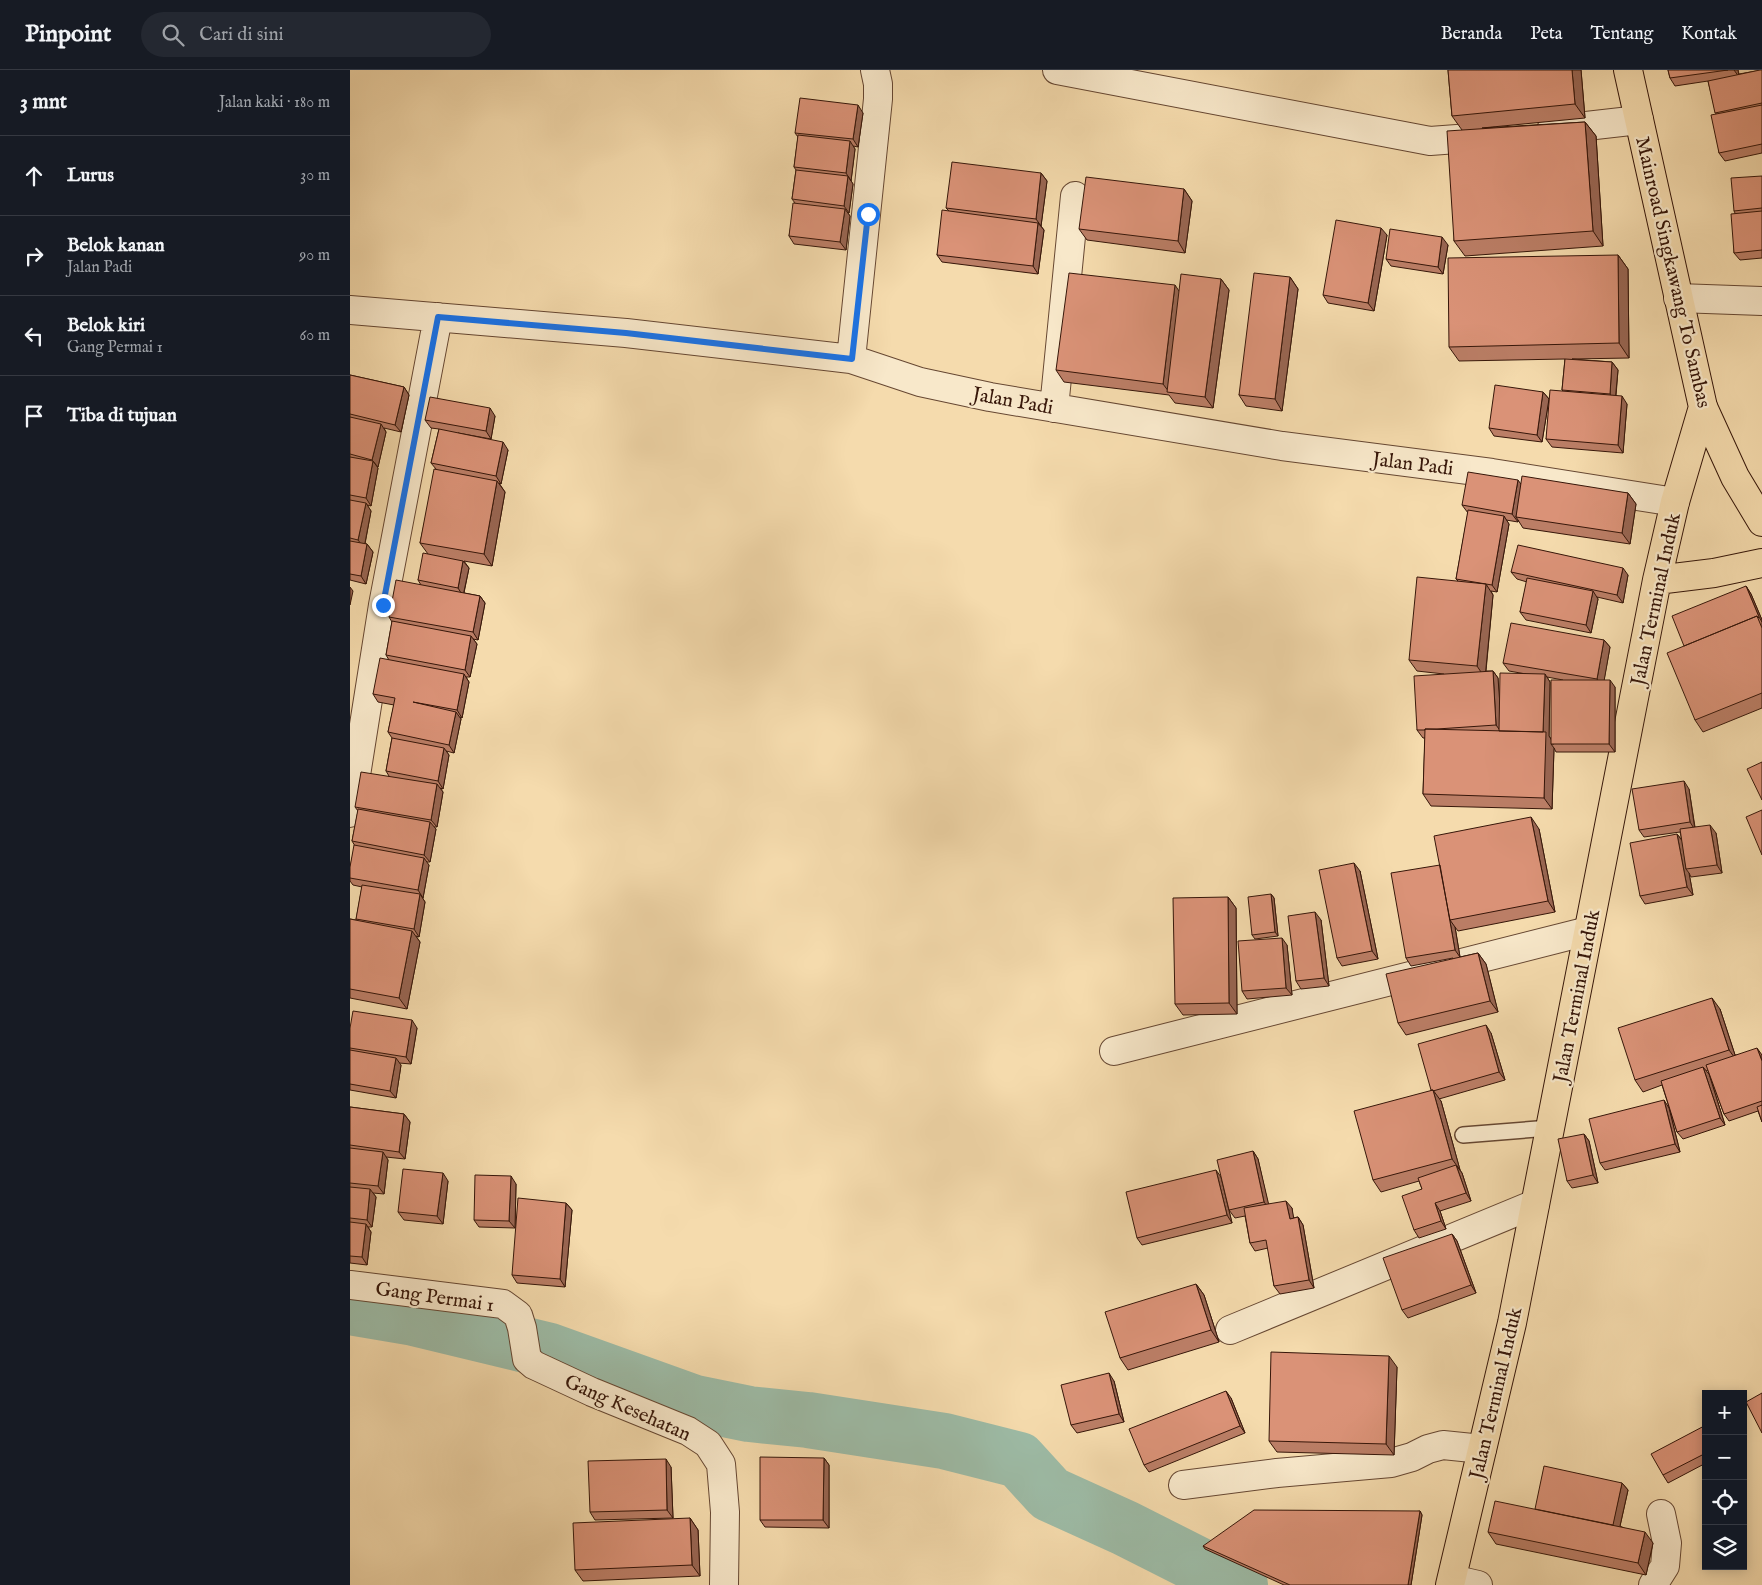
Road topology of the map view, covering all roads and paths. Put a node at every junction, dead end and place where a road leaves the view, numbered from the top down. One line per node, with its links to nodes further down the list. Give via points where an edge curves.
1 (875, 70): 10 (street, via 878,99)
2 (1057, 70): 4 (street, via 1430,141)
3 (1628, 70): 4 (main road, Mainroad Singkawang To Sambas)
4 (1639, 120): 6 (main road, Mainroad Singkawang To Sambas)
5 (1075, 196): 12 (street)
6 (1678, 298): 7 (street); 11 (main road, Mainroad Singkawang To Sambas)
7 (1762, 301)
8 (350, 310): 9 (street, Jalan Padi)
9 (438, 317): 10 (street, Jalan Padi, via 626,333); 17 (street, via 383,605)
10 (852, 359): 12 (street, Jalan Padi, via 920,382)
11 (1703, 407): 13 (main road, Jalan Terminal Induk); 14 (main road, Mainroad Singkawang To Sambas, via 1735,477)
12 (1054, 408): 13 (street, Jalan Padi, via 1282,446 1492,473)
13 (1675, 502): 16 (main road, Jalan Terminal Induk)
14 (1762, 522)
15 (1762, 563): 16 (main road)
16 (1657, 580): 18 (main road, Jalan Terminal Induk)
17 (350, 813)
18 (1588, 931): 19 (street); 20 (main road, Jalan Terminal Induk)
19 (1114, 1051)
20 (1550, 1128): 21 (lane); 22 (main road, Jalan Terminal Induk)
21 (1463, 1135)
22 (1535, 1204): 24 (street); 26 (main road, Jalan Terminal Induk, via 1512,1323)
23 (350, 1285): 25 (street, Gang Permai 1, via 503,1304 518,1315)
24 (1230, 1330)
25 (527, 1359): 30 (street, Gang Kesehatan, via 544,1370 688,1431 708,1444 721,1464 725,1512)
26 (1482, 1449): 27 (street, via 1443,1445 1392,1463); 29 (main road, Jalan Terminal Induk)
27 (1183, 1485)
28 (1661, 1514): 32 (street, via 1667,1544 1665,1566)
29 (1451, 1582): 31 (street)
30 (724, 1585)
31 (1478, 1585)
32 (1653, 1585)

